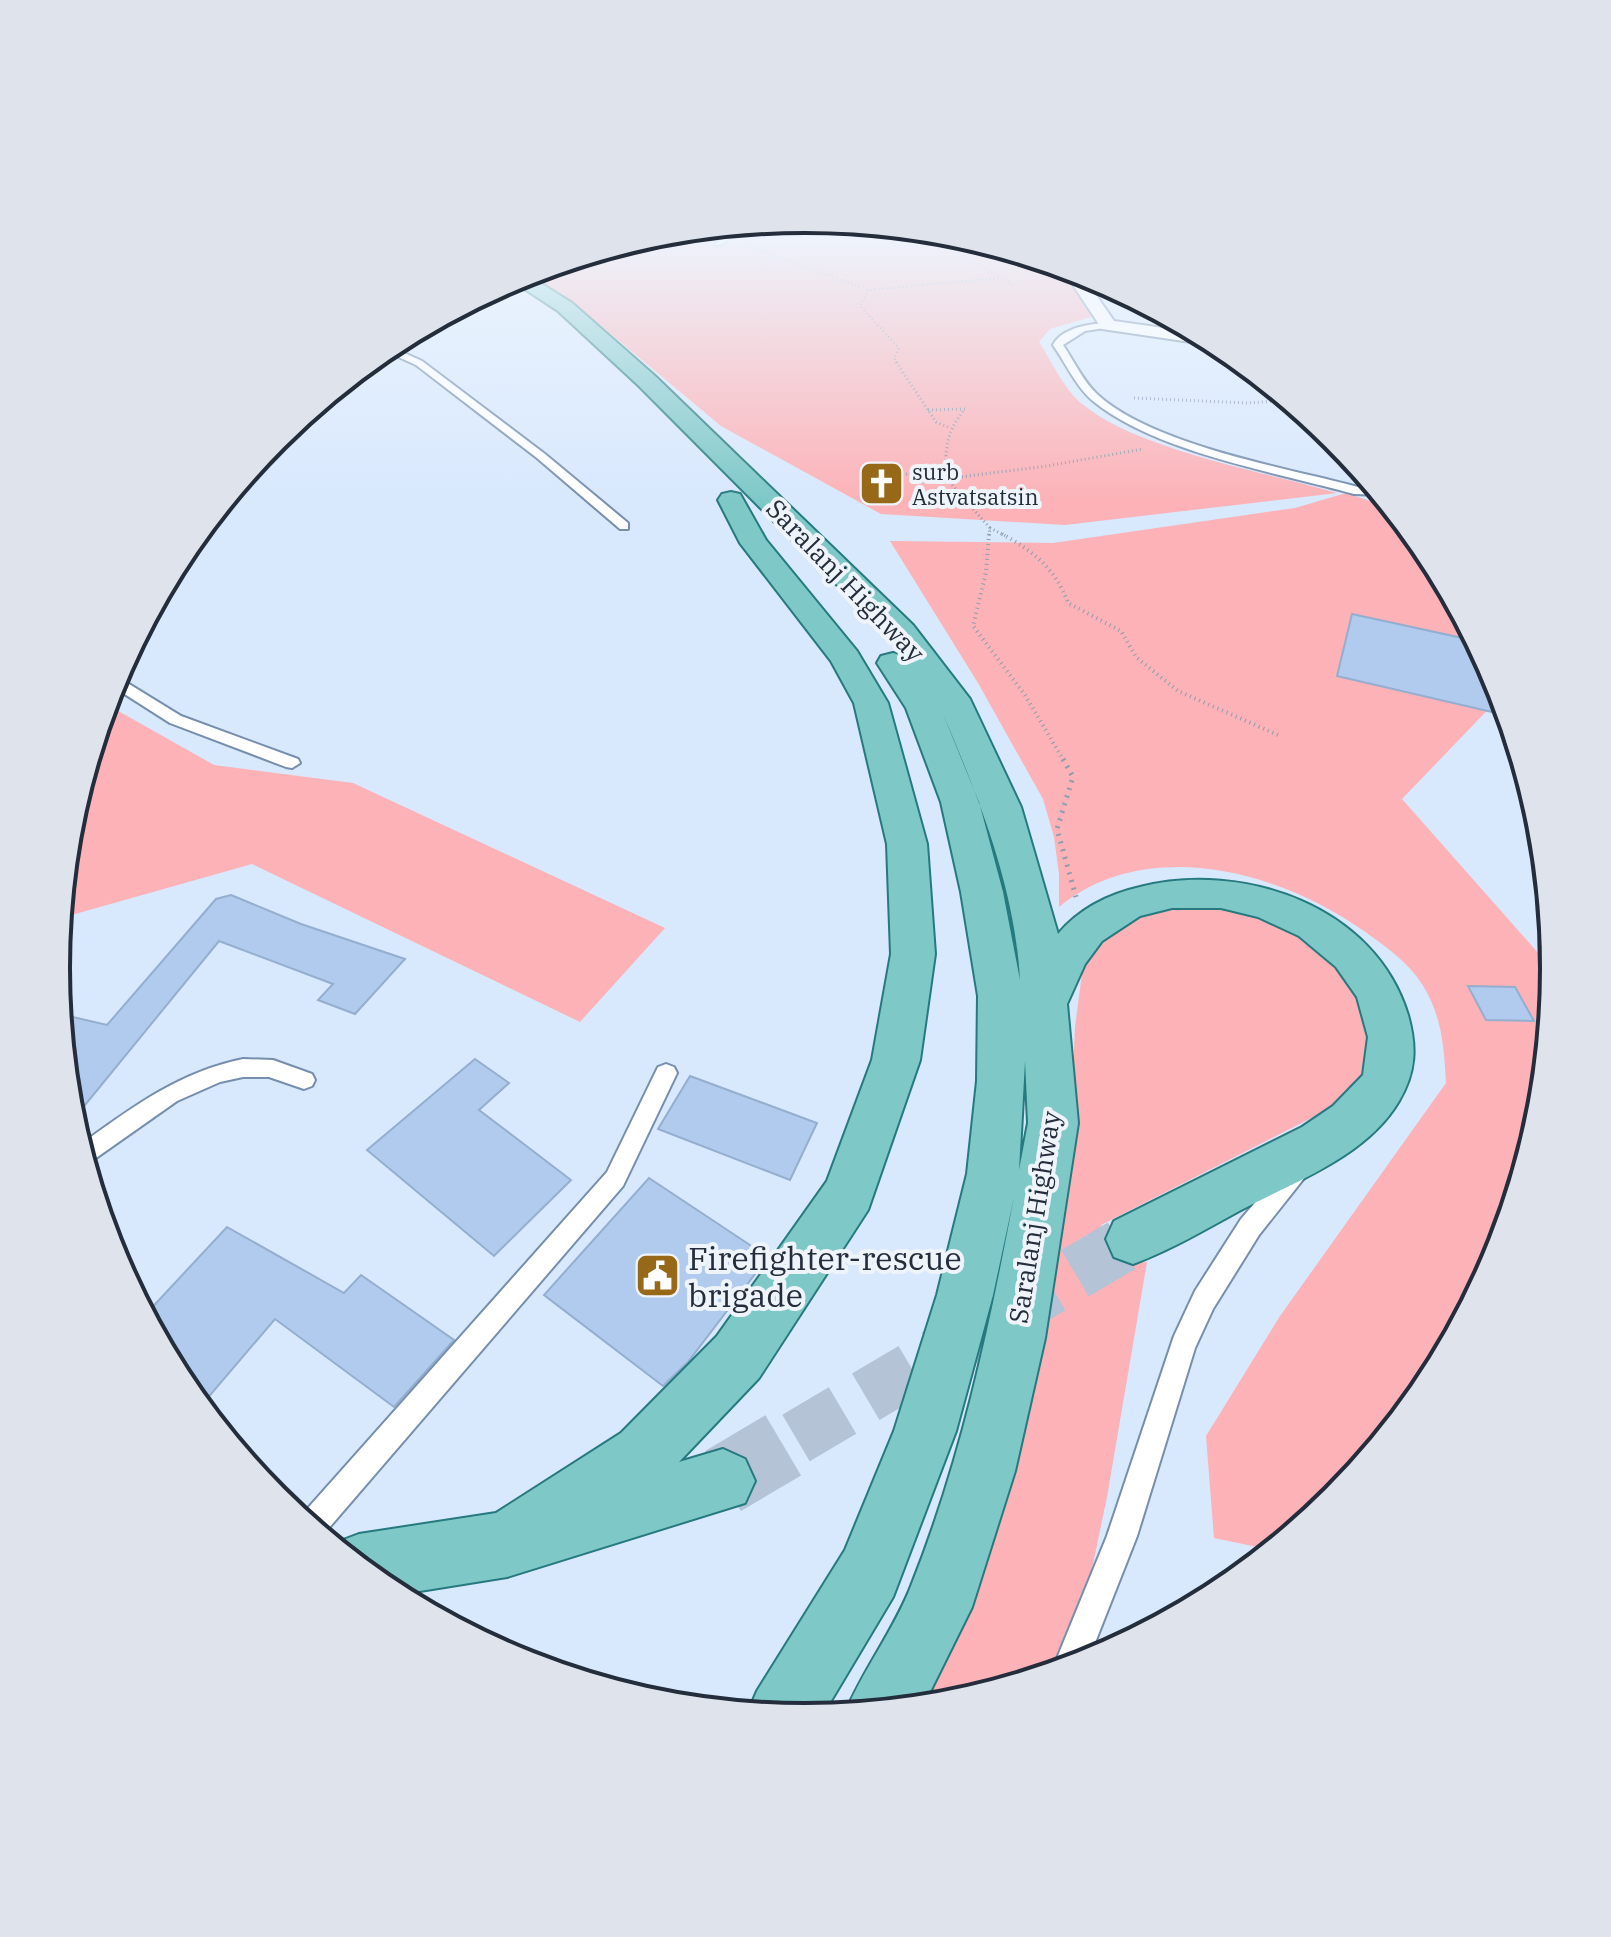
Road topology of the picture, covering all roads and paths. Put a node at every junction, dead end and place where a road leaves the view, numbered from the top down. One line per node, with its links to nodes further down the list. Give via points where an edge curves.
1 (581, 321): 21 (main road, Saralanj Highway, via 902,632 953,699 1002,807)
2 (874, 321): 10 (path, via 899,348 894,358)
3 (1106, 321): 4 (street)
4 (1108, 325): 5 (street); 7 (lane, via 1077,331 1058,345)
5 (1178, 335)
6 (401, 355): 16 (lane, via 541,456)
7 (1094, 397): 8 (lane); 12 (lane, via 1142,428)
8 (1116, 397): 9 (path)
9 (1272, 401)
10 (928, 410): 11 (path); 11 (path, via 965,409)
11 (948, 427): 13 (path)
12 (1174, 441): 13 (path, via 1154,449); 15 (lane)
13 (946, 478): 14 (path, via 920,482 911,473 872,482); 17 (path)
14 (876, 485)
15 (1364, 491)
16 (624, 526)
17 (990, 528): 19 (path, via 1034,550 1063,583 1068,603 1121,631 1136,657 1178,691); 21 (path, via 973,626 1025,695 1073,777 1057,829 1077,901)
18 (125, 690): 20 (lane, via 198,729)
19 (1278, 735)
20 (292, 763)
21 (1040, 945): 22 (main road, Saralanj Highway)
22 (1045, 1003): 25 (main road, via 1069,953 1088,929 1140,900 1183,890 1215,890 1249,896 1296,916 1358,964 1379,993 1390,1032 1391,1063 1378,1094); 33 (main road, Saralanj Highway, via 1053,1123 1016,1338 984,1471 938,1607)
23 (666, 1073): 29 (lane, via 615,1179)
24 (304, 1080): 26 (lane, via 272,1068 244,1067 198,1081 161,1100)
25 (1317, 1144): 27 (main road); 32 (lane, via 1250,1227 1204,1300 1183,1345 1122,1536)
26 (93, 1149)
27 (1133, 1239)
28 (723, 1481): 30 (main road)
29 (318, 1518)
30 (507, 1544): 31 (main road); 34 (main road, Saralanj Highway, via 643,1455 738,1357 849,1193 896,1060 913,954 907,844 871,703 846,658 754,543 721,490 887,654 923,708 960,802 1001,996 993,1174 925,1431 869,1573)
31 (375, 1564)
32 (1075, 1652)
33 (888, 1699)
34 (790, 1703)

